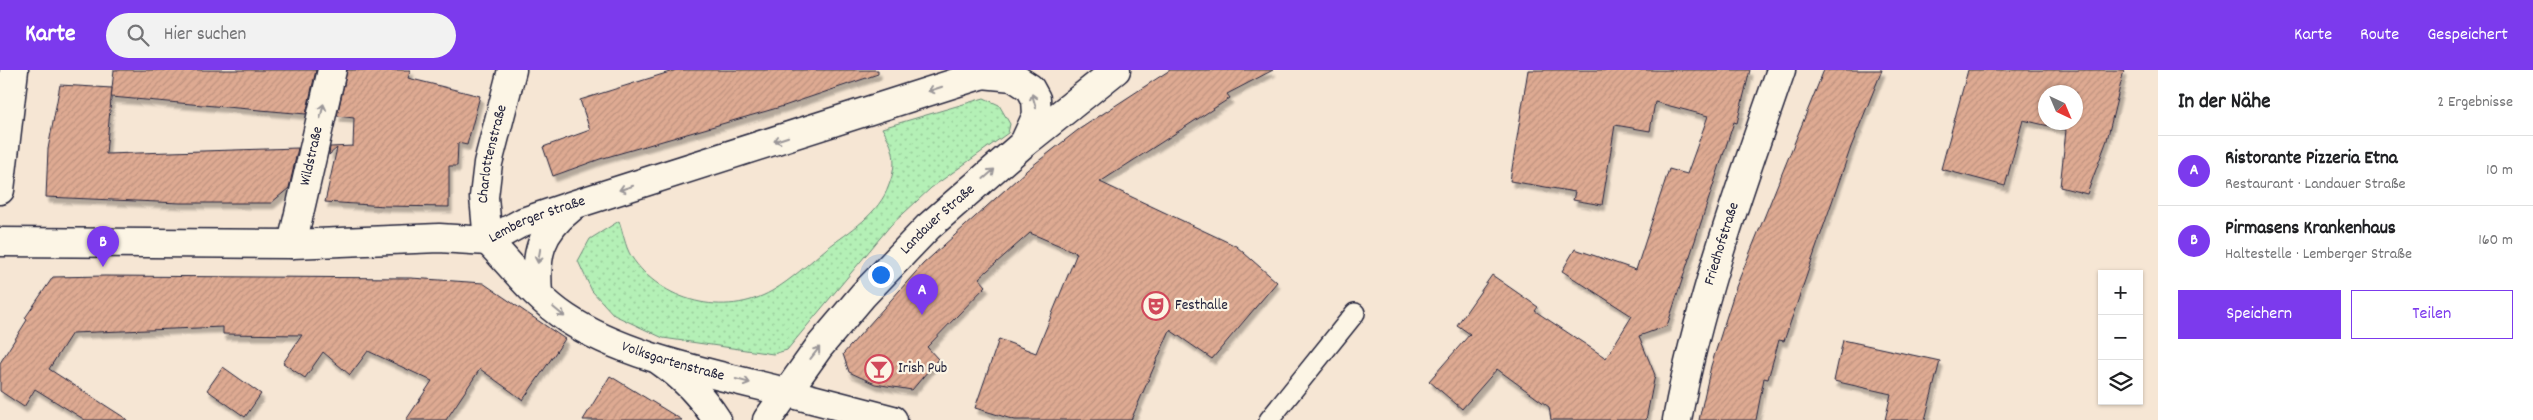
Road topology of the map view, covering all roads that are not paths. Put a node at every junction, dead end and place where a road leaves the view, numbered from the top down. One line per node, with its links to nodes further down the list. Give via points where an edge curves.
1 (14, 70): 8 (main road)
2 (332, 70): 12 (main road, Wildstraße, one-way to 2)
3 (512, 70): 10 (main road, Charlottenstraße, via 488,163 484,197)
4 (1116, 70): 7 (main road, Landauer Straße)
5 (1781, 70): 21 (main road, Friedhofstraße, via 1704,303 1686,367)
6 (989, 72): 7 (main road, one-way to 6, via 1037,115 1036,99 1030,88 1014,77); 9 (main road, Lemberger Straße, one-way to 9)
7 (1022, 146): 16 (main road, Landauer Straße, one-way to 7, via 863,296 922,234)
8 (0, 190)
9 (576, 204): 10 (main road, Lemberger Straße, via 523,222); 13 (main road, one-way to 13, via 557,219 544,238 539,251)
10 (488, 241): 12 (main road, Lemberger Straße, via 440,238); 13 (main road, Volksgartenstraße)
11 (0, 242): 12 (main road, Lemberger Straße)
12 (292, 244)
13 (538, 294): 15 (main road, Volksgartenstraße, one-way to 15, via 565,318 606,342)
14 (1355, 313): 20 (lane)
15 (652, 356): 16 (main road, Volksgartenstraße, one-way to 16); 17 (main road, via 672,370)
16 (785, 392): 18 (main road, Landauer Straße); 19 (main road, Volksgartenstraße)
17 (717, 420)
18 (766, 420)
19 (893, 420)
20 (1269, 420)
21 (1677, 420)

